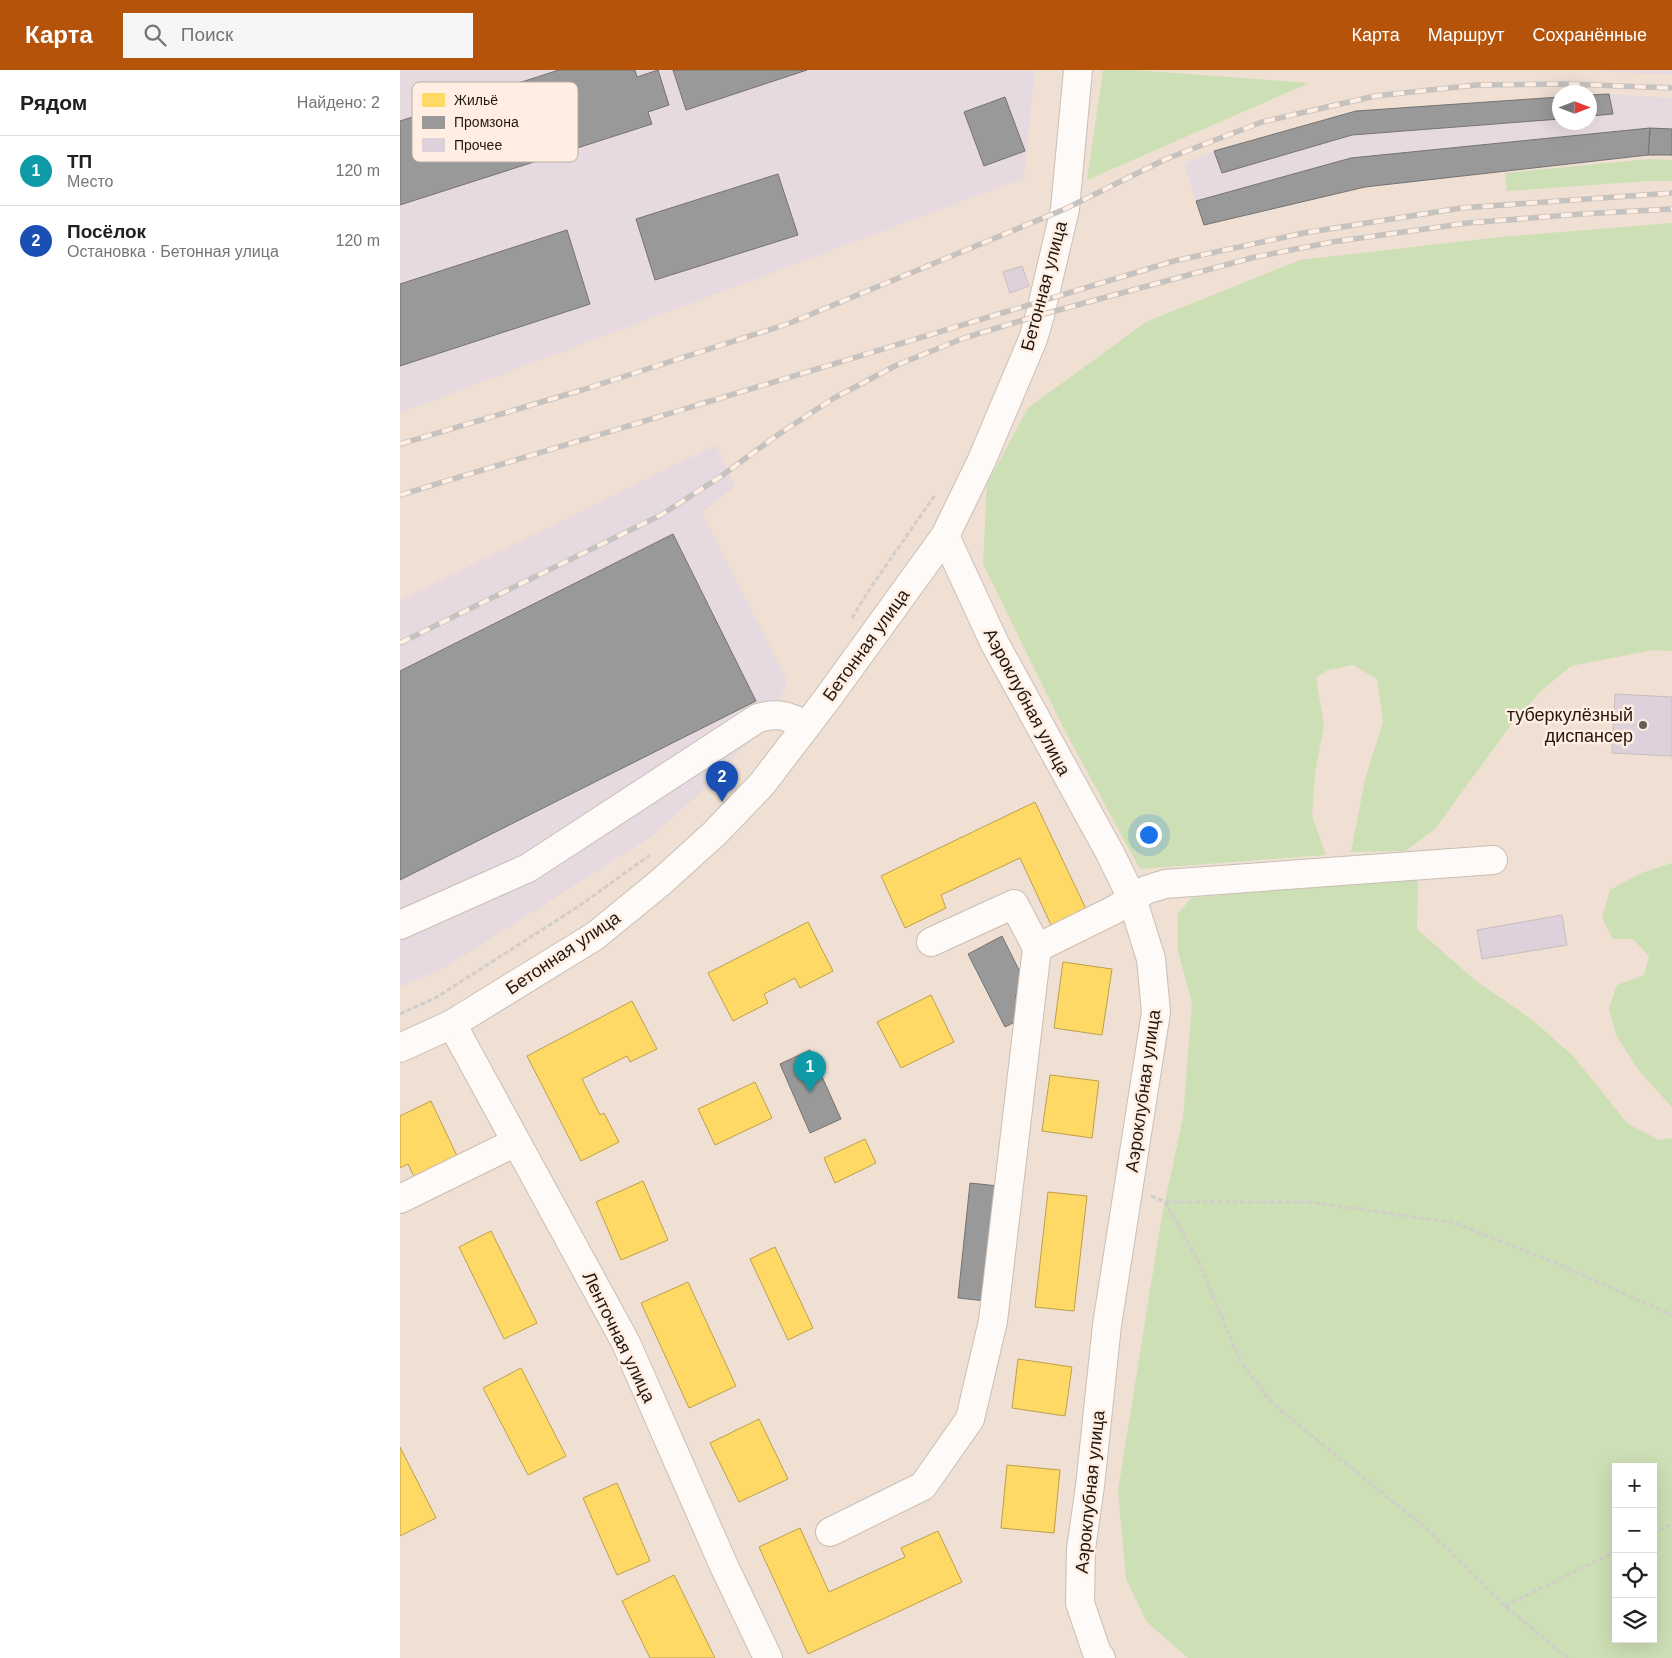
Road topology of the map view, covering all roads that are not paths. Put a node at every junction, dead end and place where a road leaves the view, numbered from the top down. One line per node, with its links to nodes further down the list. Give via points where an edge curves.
1 (1078, 70): 2 (street, Бетонная улица, via 1065,209 1040,315 981,462)
2 (944, 536): 3 (street, Бетонная улица); 5 (street, Аэроклубная улица, via 995,644)
3 (807, 725): 6 (street, via 787,716 773,714 758,718 528,868); 9 (street, Бетонная улица, via 762,784 661,882 595,936)
4 (1493, 860): 5 (street, via 1165,884)
5 (1132, 898): 8 (street); 15 (street, Аэроклубная улица, via 1151,959 1156,1012 1108,1325 1081,1549 1080,1604)
6 (400, 925)
7 (931, 942): 8 (street, via 1014,904)
8 (1037, 948): 13 (street, via 993,1321 970,1419 922,1486)
9 (452, 1024): 10 (street, Бетонная улица); 11 (street, Ленточная улица)
10 (400, 1048)
11 (516, 1142): 12 (street); 14 (street, Ленточная улица, via 626,1343)
12 (400, 1199)
13 (830, 1532)
14 (768, 1658)
15 (1101, 1658)

